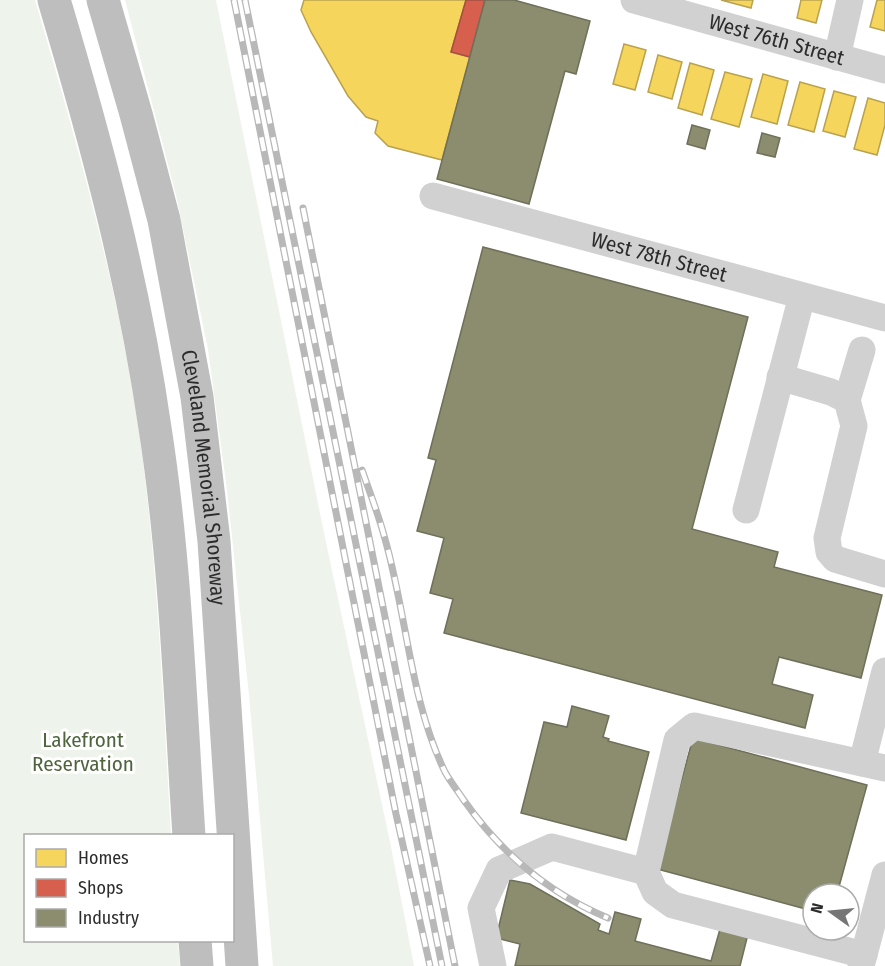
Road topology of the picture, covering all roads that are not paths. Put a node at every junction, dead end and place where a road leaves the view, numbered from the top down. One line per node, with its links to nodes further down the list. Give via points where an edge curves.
1 (54, 0): 17 (highway, Cleveland Memorial Shoreway, via 114,215 153,410 168,532)
2 (103, 0): 18 (highway, Cleveland Memorial Shoreway, via 164,220 197,397 214,541)
3 (634, 0): 5 (street, West 76th Street)
4 (850, 0): 5 (street)
5 (837, 57): 6 (street, West 76th Street)
6 (885, 70)
7 (433, 196): 8 (street, West 78th Street)
8 (802, 296): 9 (street, West 78th Street); 11 (street)
9 (885, 318)
10 (862, 351): 12 (street)
11 (780, 377): 12 (street); 13 (street)
12 (847, 400): 14 (street, via 854,426 827,538 829,552 835,559)
13 (746, 510)
14 (885, 574)
15 (885, 671): 16 (street)
16 (873, 765): 21 (street, via 694,726 676,740)
17 (189, 834)
18 (233, 834)
19 (234, 842): 20 (highway, Cleveland Memorial Shoreway)
20 (236, 872): 26 (highway, Cleveland Memorial Shoreway); 27 (highway)
21 (646, 872): 24 (street, via 655,892 673,905); 28 (street, via 552,847 499,870 481,908)
22 (885, 875): 24 (street)
23 (195, 942): 25 (highway)
24 (862, 960)
25 (197, 966)
26 (242, 966)
27 (255, 966)
28 (493, 966)

